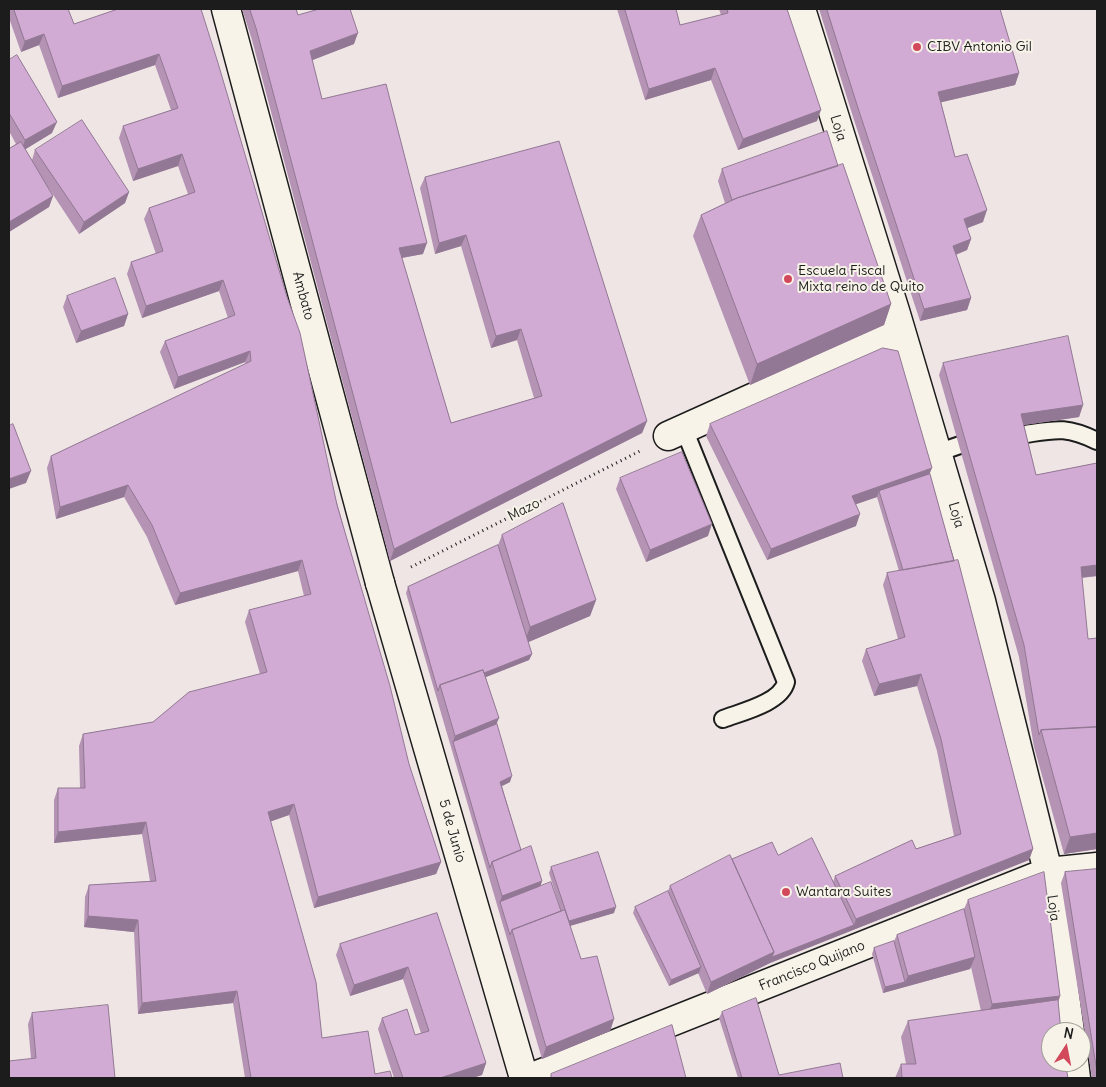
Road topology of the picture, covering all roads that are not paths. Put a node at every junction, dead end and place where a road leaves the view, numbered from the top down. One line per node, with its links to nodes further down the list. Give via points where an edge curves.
1 (226, 9): 7 (street, Ambato)
2 (801, 9): 3 (street, Loja)
3 (901, 331): 5 (street); 10 (street, Loja, via 949,449 981,601)
4 (1019, 435): 6 (lane, via 1063,429)
5 (667, 437): 8 (lane, via 786,682 776,698)
6 (1097, 440)
7 (380, 583): 12 (street, 5 de Junio)
8 (723, 719)
9 (1097, 867): 10 (street, Francisco Quijano)
10 (1048, 872): 11 (street, Loja); 13 (street, Francisco Quijano)
11 (1069, 1022)
12 (524, 1078)
13 (530, 1078)

